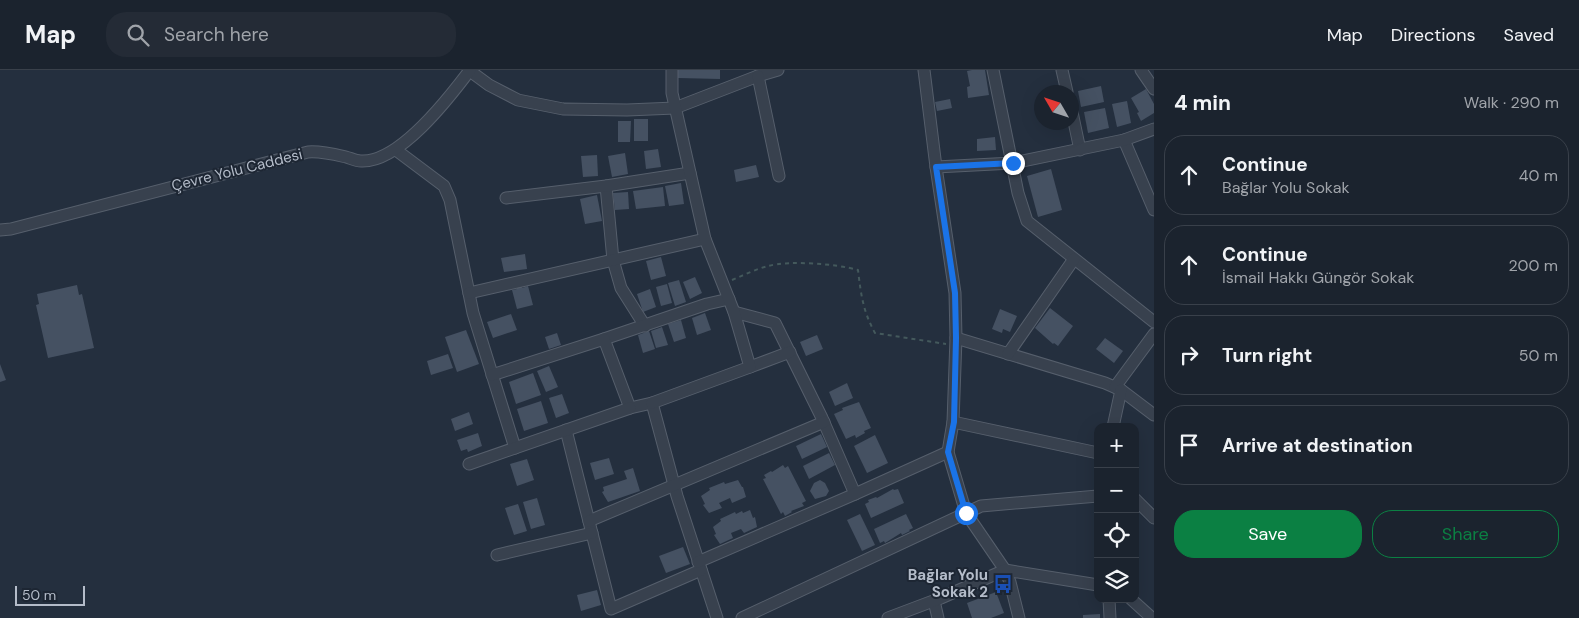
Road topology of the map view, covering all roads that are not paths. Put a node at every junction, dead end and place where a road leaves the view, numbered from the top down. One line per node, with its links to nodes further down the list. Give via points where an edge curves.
1 (470, 70): 11 (street, via 489,85 518,100 563,109); 15 (street, Çevre Yolu Caddesi, via 442,105)
2 (672, 70): 11 (street)
3 (778, 70): 8 (street)
4 (924, 70): 18 (street)
5 (993, 70): 17 (street)
6 (1062, 70): 9 (street)
7 (1141, 70): 10 (street)
8 (758, 76): 11 (street); 20 (street)
9 (1065, 85)
10 (1154, 89)
11 (675, 108): 19 (street)
12 (1154, 129): 14 (street)
13 (1076, 130): 16 (street)
14 (1124, 140): 16 (street); 23 (street)
15 (396, 150): 24 (street, Çevre Yolu Caddesi, via 361,161 319,151 308,152); 28 (street, via 444,186 450,200)
16 (1080, 150): 17 (street)
17 (1013, 163): 18 (street); 26 (street, via 1027,221)
18 (936, 167): 35 (street, via 955,293)
19 (690, 173): 21 (street); 25 (street)
20 (779, 176)
21 (606, 186): 22 (street); 27 (street)
22 (506, 198)
23 (1154, 210)
24 (0, 230)
25 (705, 239): 27 (street); 29 (street)
26 (1074, 259): 31 (street); 37 (street)
27 (613, 260): 28 (street); 32 (street, via 621,288)
28 (469, 293): 39 (street)
29 (729, 299): 30 (street); 32 (street)
30 (734, 312): 36 (street, via 775,322); 38 (street)
31 (1154, 322)
32 (645, 326): 34 (street)
33 (1154, 334): 40 (street)
34 (604, 339): 39 (street); 42 (street)
35 (956, 342): 37 (street); 45 (street)
36 (790, 352): 38 (street); 44 (street)
37 (1008, 354): 40 (street)
38 (750, 367): 41 (street)
39 (492, 375): 48 (street)
40 (1118, 389): 43 (street); 46 (street)
41 (652, 403): 42 (street); 52 (street)
42 (630, 408): 47 (street)
43 (1154, 415)
44 (824, 422): 52 (street); 53 (street)
45 (954, 422): 49 (street); 50 (street)
46 (1114, 423)
47 (566, 430): 48 (street); 58 (street)
48 (515, 448): 51 (street)
49 (948, 452): 53 (street); 56 (street)
50 (1094, 452)
51 (469, 464)
52 (674, 485): 58 (street); 61 (street)
53 (855, 494): 61 (street)
54 (1094, 496): 56 (street, via 981,506)
55 (1139, 503): 57 (street)
56 (966, 513): 62 (street); 68 (street)
57 (1154, 518)
58 (589, 521): 59 (street)
59 (592, 533): 60 (street); 61 (street, via 611,609)
60 (497, 555)
61 (700, 566): 67 (street)
62 (1005, 570): 63 (street); 64 (street); 71 (street)
63 (1094, 584)
64 (934, 601): 69 (street); 70 (street)
65 (1109, 603): 72 (street)
66 (1135, 603): 73 (street)
67 (717, 618)
68 (742, 618)
69 (888, 618)
70 (938, 618)
71 (1019, 618)
72 (1110, 618)
73 (1152, 618)

